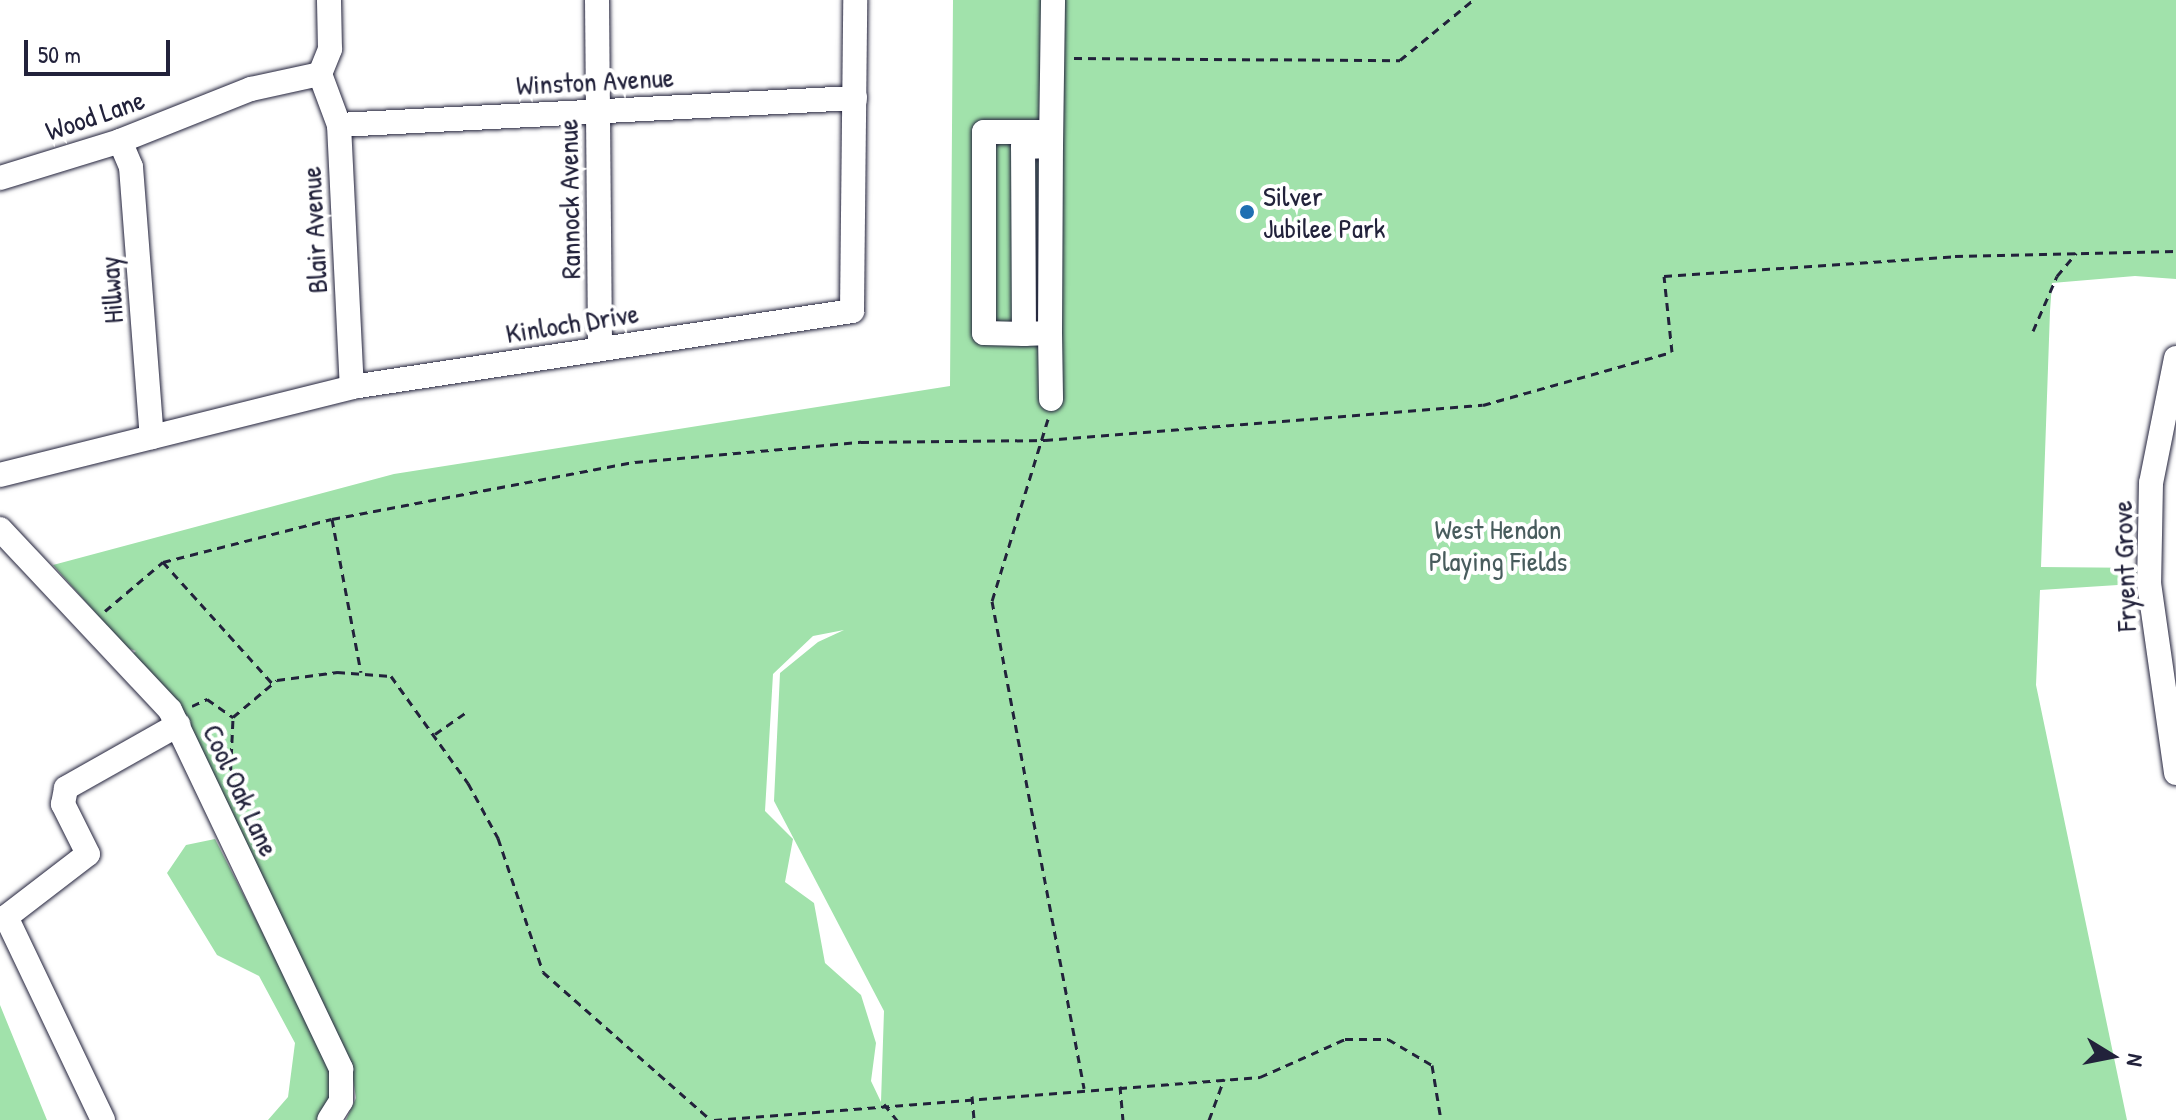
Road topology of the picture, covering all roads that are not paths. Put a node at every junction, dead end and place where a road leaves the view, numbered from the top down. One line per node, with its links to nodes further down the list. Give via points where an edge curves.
1 (329, 0): 5 (street, via 330,49)
2 (597, 0): 7 (street, Rannock Avenue)
3 (855, 0): 6 (street, Kinloch Drive)
4 (1053, 0): 9 (street)
5 (320, 74): 8 (street, Blair Avenue); 10 (street, Wood Lane, via 251,89)
6 (855, 98): 7 (street, Winston Avenue); 14 (street, Kinloch Drive, via 852,311)
7 (598, 111): 8 (street, Winston Avenue); 14 (street, Rannock Avenue)
8 (339, 125): 16 (street, Blair Avenue)
9 (1051, 139): 12 (street); 13 (street, via 1023,147); 13 (street, via 984,132 984,333)
10 (120, 141): 11 (street, Wood Lane); 19 (street, Hillway, via 131,167)
11 (0, 178)
12 (1050, 333): 13 (street); 17 (street)
13 (1024, 334)
14 (600, 349): 16 (street, Kinloch Drive)
15 (2176, 358): 18 (street, Fryent Grove)
16 (352, 387): 19 (street, Kinloch Drive)
17 (1051, 399)
18 (2171, 401): 23 (street, Fryent Grove, via 2151,483 2149,583)
19 (152, 437): 20 (street, Kinloch Drive)
20 (0, 475)
21 (0, 529): 22 (street, Cool Oak Lane)
22 (184, 716): 24 (street, via 66,788 63,804 88,854 8,912 7,926); 25 (street, Cool Oak Lane, via 341,1069 341,1101)
23 (2175, 767)
24 (103, 1120)
25 (329, 1120)

